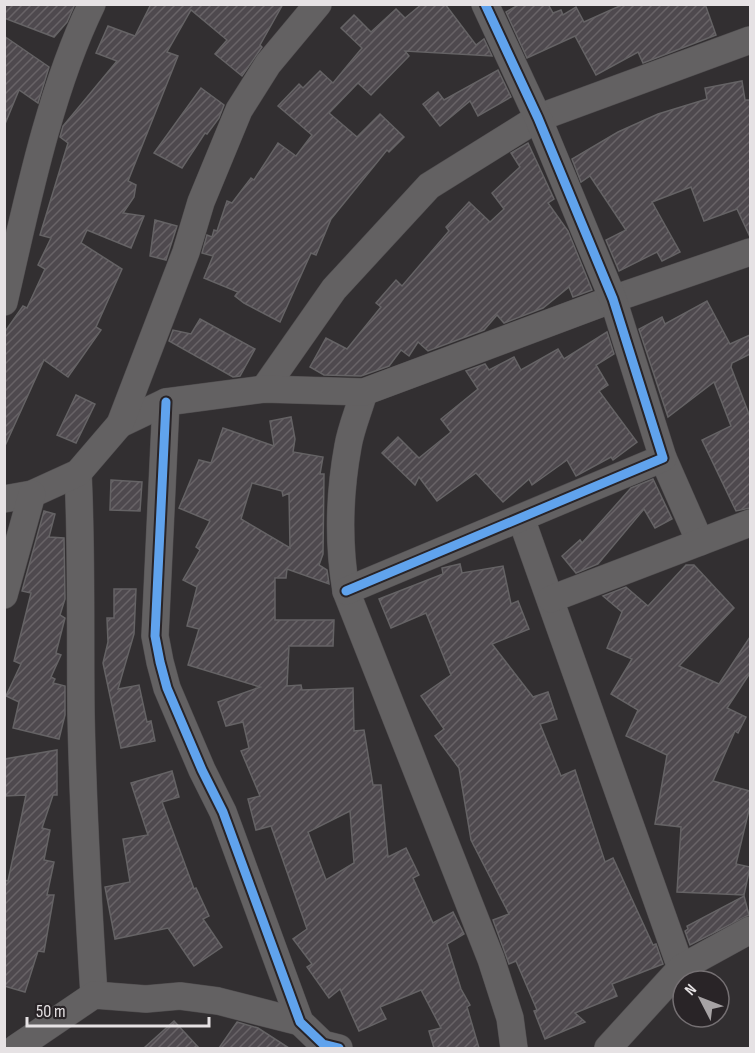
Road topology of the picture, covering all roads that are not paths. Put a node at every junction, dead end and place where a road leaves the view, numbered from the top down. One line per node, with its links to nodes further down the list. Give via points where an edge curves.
1 (92, 4): 8 (street, via 52,115)
2 (318, 4): 12 (street, via 268,64 239,110)
3 (485, 4): 5 (street)
4 (750, 40): 5 (street)
5 (538, 118): 7 (street); 9 (street, via 429,186 334,289)
6 (750, 252): 7 (street)
7 (613, 299): 10 (street); 13 (street)
8 (4, 302)
9 (264, 389): 10 (street); 11 (street)
10 (364, 392): 20 (street, via 348,444 340,514 340,556)
11 (166, 402): 12 (street); 26 (street, via 155,636 160,662 167,688 223,812)
12 (120, 424): 14 (street)
13 (663, 458): 17 (street); 19 (street)
14 (78, 473): 15 (street); 25 (street, via 85,856)
15 (32, 494): 16 (street); 21 (street)
16 (4, 499)
17 (521, 518): 20 (street); 22 (street)
18 (750, 523): 19 (street)
19 (700, 542): 22 (street)
20 (346, 591): 29 (street, via 491,959 510,1018)
21 (4, 596)
22 (551, 600): 24 (street)
23 (750, 930): 24 (street)
24 (681, 968): 30 (street)
25 (94, 995): 26 (street, via 146,999 180,996 218,1001); 28 (street)
26 (300, 1022): 27 (street)
27 (326, 1047)
28 (16, 1048)
29 (514, 1048)
30 (608, 1048)

